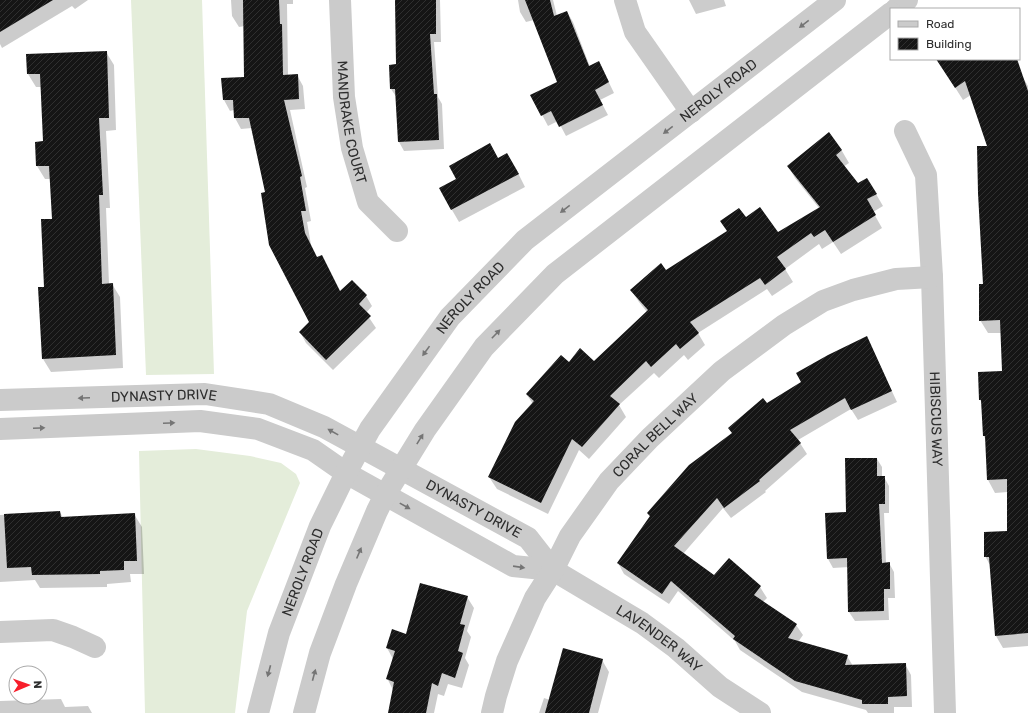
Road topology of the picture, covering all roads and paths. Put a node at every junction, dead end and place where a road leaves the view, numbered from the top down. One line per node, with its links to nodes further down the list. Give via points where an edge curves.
1 (340, 0): 9 (street, MANDRAKE COURT, via 344,97 352,148 368,202)
2 (625, 0): 7 (street, via 635,32)
3 (835, 0): 7 (street, NEROLY ROAD, one-way to 7)
4 (907, 0): 5 (street)
5 (897, 8)
6 (890, 14): 14 (street, one-way to 6, via 425,430 484,347 555,274)
7 (691, 112): 13 (street, NEROLY ROAD, one-way to 13, via 525,240 450,318 374,423)
8 (905, 131): 10 (street, HIBISCUS WAY, via 926,175)
9 (397, 231)
10 (932, 277): 17 (street, CORAL BELL WAY, via 896,279 823,301 784,325 722,371 650,438 609,481 570,536); 24 (street, HIBISCUS WAY)
11 (0, 400): 13 (street, DYNASTY DRIVE, one-way to 11, via 324,427 269,404 205,394)
12 (0, 429): 15 (street, DYNASTY DRIVE, one-way to 15, via 200,421 258,430 313,450)
13 (360, 447): 14 (street, DYNASTY DRIVE); 15 (street, NEROLY ROAD)
14 (401, 469): 16 (street); 17 (street, DYNASTY DRIVE, via 528,538)
15 (346, 473): 16 (street, DYNASTY DRIVE); 20 (street, NEROLY ROAD, one-way to 20, via 320,526 279,633)
16 (385, 495): 17 (street, DYNASTY DRIVE, one-way to 17, via 513,566); 21 (street, one-way to 16, via 320,653)
17 (553, 570): 22 (street, CORAL BELL WAY, via 535,598 507,661); 23 (street, LAVENDER WAY, via 642,623 676,648 720,687)
18 (0, 632): 19 (street, via 53,630)
19 (94, 647)
20 (258, 713)
21 (304, 713)
22 (492, 713)
23 (760, 713)
24 (945, 713)

